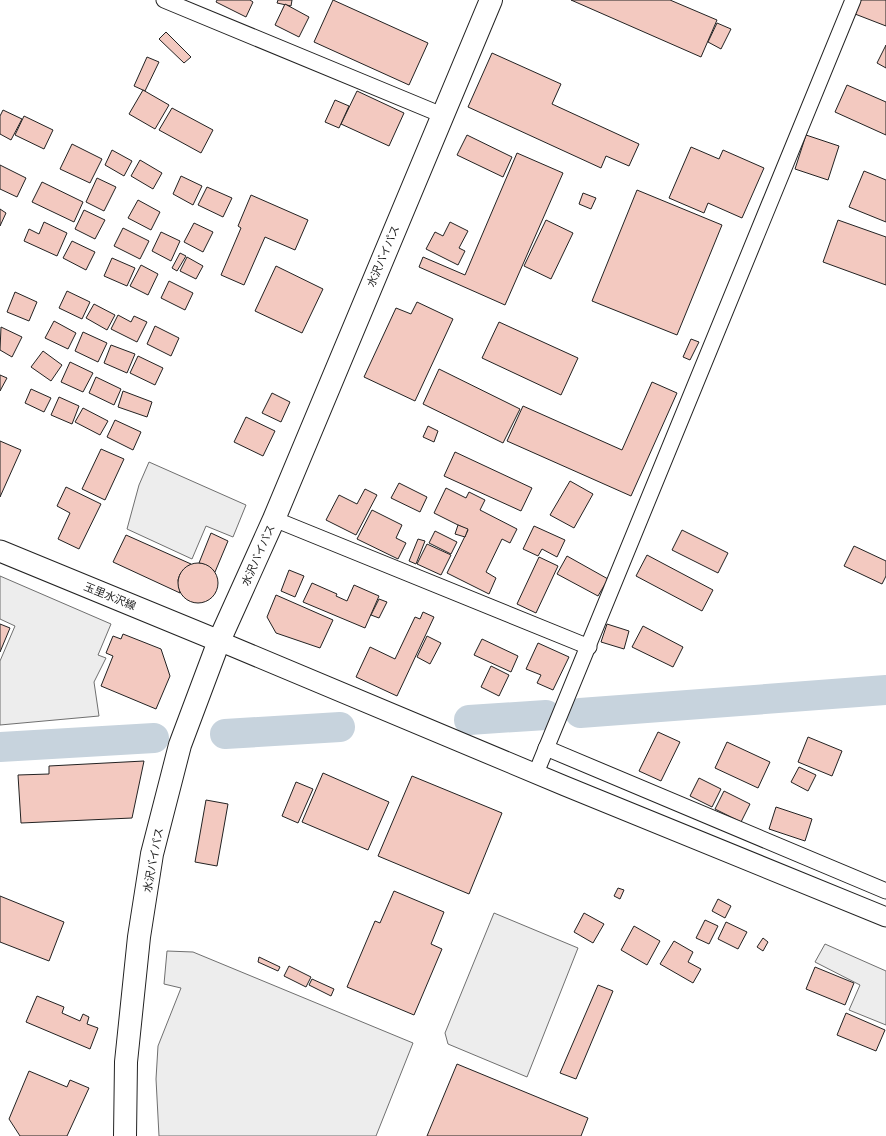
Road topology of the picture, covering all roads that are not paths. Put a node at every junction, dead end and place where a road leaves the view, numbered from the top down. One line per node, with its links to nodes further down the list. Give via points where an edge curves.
1 (164, 0): 4 (street)
2 (491, 0): 4 (highway, 水沢バイパス)
3 (853, 0): 8 (street)
4 (442, 114): 5 (highway, 水沢バイパス)
5 (274, 519): 7 (highway, 水沢バイパス); 8 (street)
6 (0, 551): 7 (main road, 玉里水沢線)
7 (219, 641): 10 (street); 13 (highway, 水沢バイパス, via 180,745 152,854 139,937 126,1062)
8 (589, 647): 9 (street)
9 (546, 748): 10 (street); 11 (street)
10 (536, 773): 12 (street)
11 (886, 891)
12 (886, 917)
13 (126, 1136)

